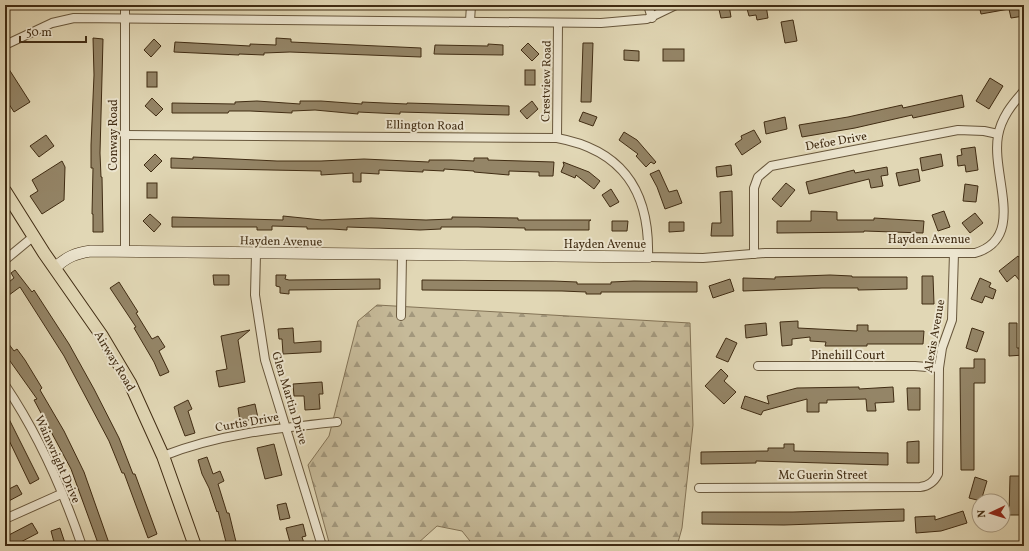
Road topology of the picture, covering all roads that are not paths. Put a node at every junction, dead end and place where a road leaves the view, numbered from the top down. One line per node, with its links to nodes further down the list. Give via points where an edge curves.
1 (125, 5): 6 (street, Conway Road)
2 (471, 5): 7 (street)
3 (648, 5): 5 (street)
4 (676, 5): 5 (street)
5 (652, 18): 8 (street, via 632,22)
6 (125, 19): 7 (street); 9 (street, via 63,20); 12 (street, Conway Road)
7 (470, 21): 8 (street)
8 (558, 24): 13 (street, Crestview Road)
9 (5, 45)
10 (1024, 91): 11 (street, Hayden Avenue, via 1007,112)
11 (998, 134): 17 (street, Hayden Avenue, via 998,165 1004,217 1002,232 996,242 982,250); 19 (street, Defoe Drive, via 984,130 958,130 771,166 758,177 754,188)
12 (125, 135): 13 (street, Ellington Road); 16 (street, Conway Road)
13 (557, 138): 21 (street, Ellington Road, via 596,150 624,174 640,199 646,216 649,234)
14 (5, 191): 15 (main road, Airway Road)
15 (34, 236): 22 (street); 23 (main road, Airway Road)
16 (125, 251): 18 (street, Hayden Avenue); 23 (street, Hayden Avenue, via 82,252 64,260)
17 (954, 253): 19 (street, Hayden Avenue); 26 (street, Alexis Avenue, via 953,314 942,348)
18 (256, 254): 20 (street, Hayden Avenue); 29 (street, Glen Martin Drive, via 255,295 262,343)
19 (754, 254): 21 (street, Hayden Avenue, via 704,258)
20 (402, 255): 21 (street, Hayden Avenue); 24 (street)
21 (648, 257)
22 (5, 260)
23 (55, 268): 30 (main road, Airway Road, via 120,365)
24 (401, 316)
25 (758, 366): 26 (street, Pinehill Court)
26 (939, 368): 31 (street, Alexis Avenue)
27 (5, 385): 33 (street, Wainwright Drive, via 32,428)
28 (337, 422): 29 (street, Curtis Drive)
29 (287, 428): 30 (street, Curtis Drive, via 205,442); 37 (street, Glen Martin Drive)
30 (163, 456): 36 (main road, Airway Road)
31 (938, 471): 32 (street, Mc Guerin Street, via 931,484 920,487)
32 (699, 488)
33 (61, 494): 34 (street); 35 (street, Wainwright Drive)
34 (5, 519)
35 (82, 546)
36 (195, 546)
37 (322, 546)

